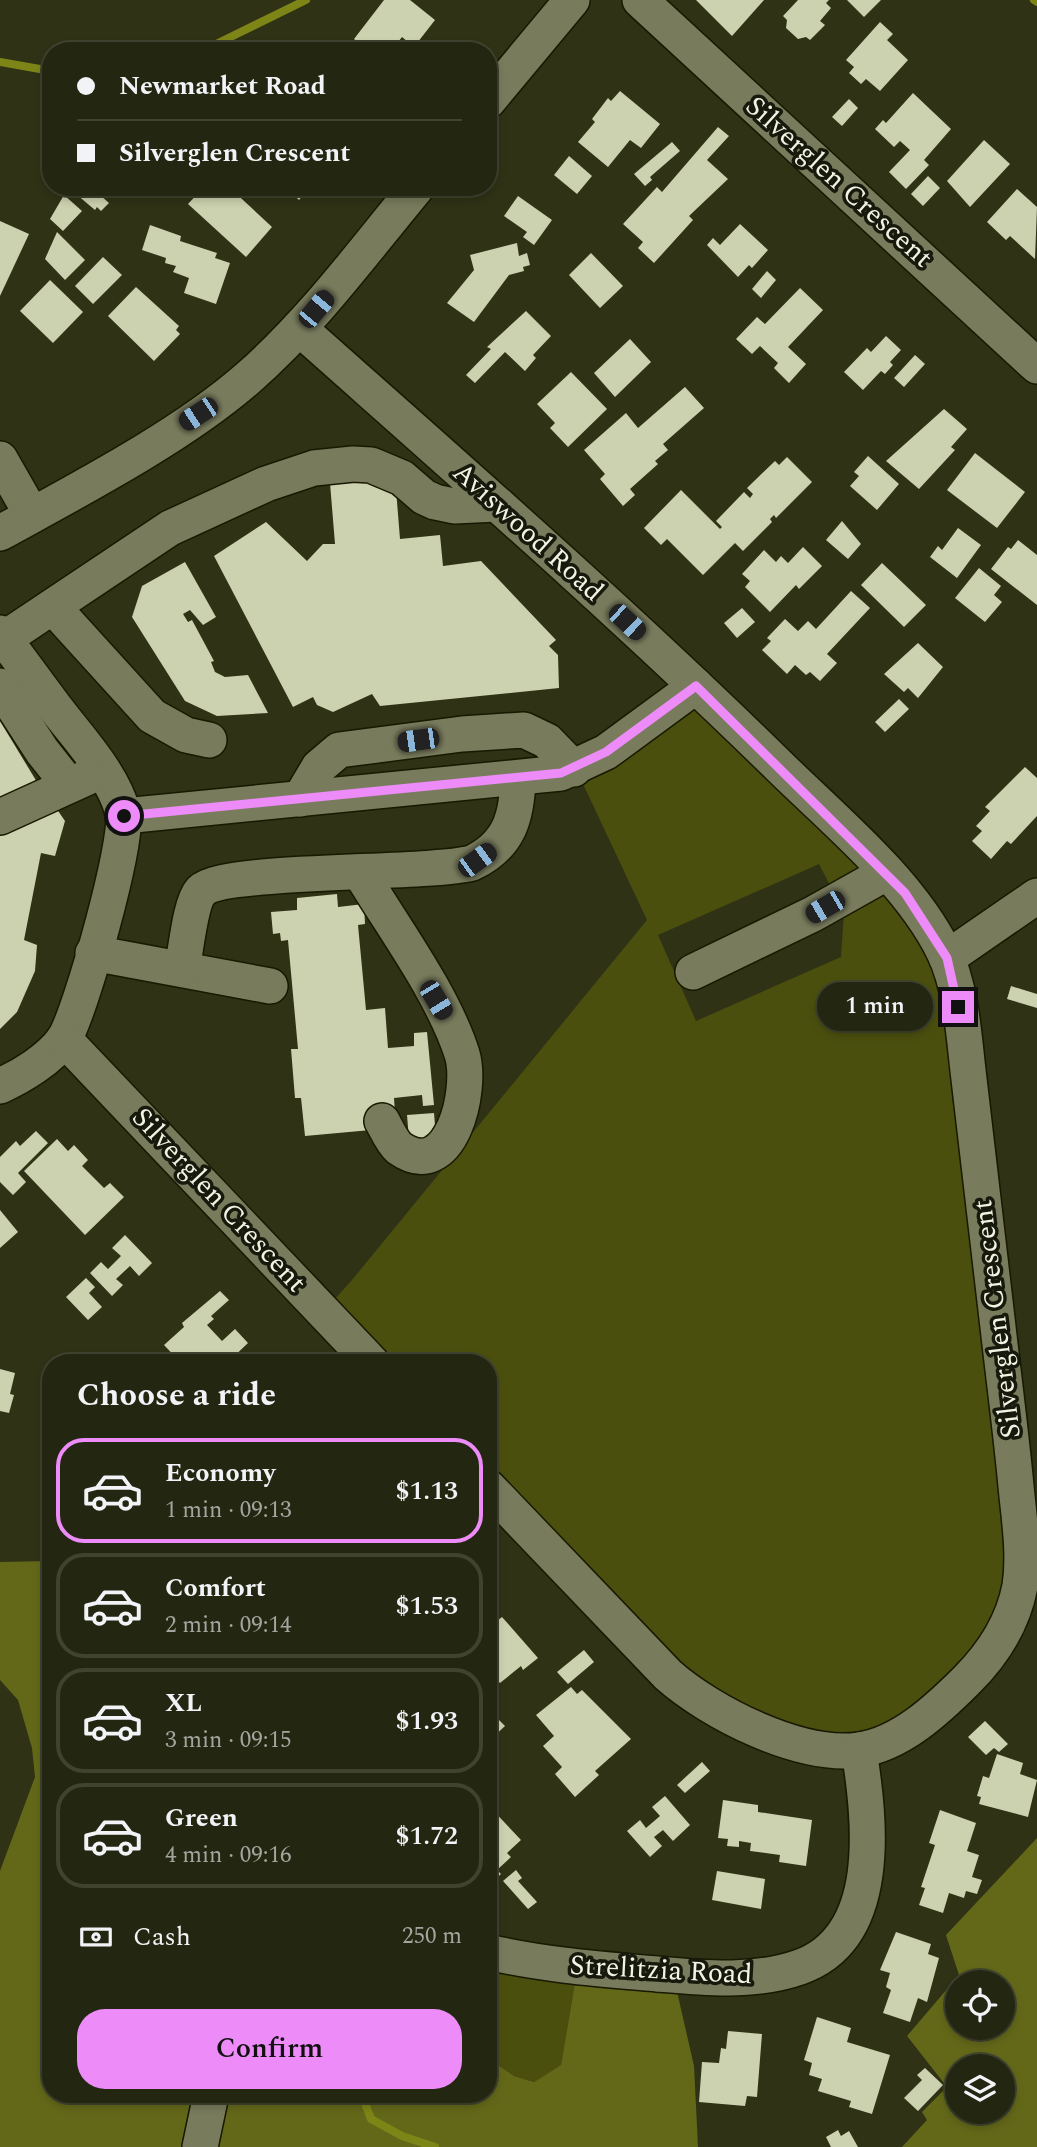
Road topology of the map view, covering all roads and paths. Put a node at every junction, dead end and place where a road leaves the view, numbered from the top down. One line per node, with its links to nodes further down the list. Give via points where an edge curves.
1 (572, 0): 3 (street)
2 (639, 0): 6 (street, Silverglen Crescent)
3 (497, 91)
4 (409, 196): 5 (street)
5 (299, 328): 8 (street, Aviswood Road); 9 (street, via 225,396)
6 (1037, 366)
7 (0, 459): 9 (street)
8 (497, 504): 11 (street, via 435,502 402,478 371,465 314,468 266,484 170,528); 14 (street, Aviswood Road)
9 (32, 515): 10 (street)
10 (0, 533)
11 (53, 607): 12 (street); 15 (street, via 152,716 186,735)
12 (2, 636): 17 (street)
13 (0, 686): 19 (street)
14 (696, 686): 16 (street, via 606,752); 24 (street, Aviswood Road)
15 (209, 740)
16 (574, 769): 18 (street); 20 (street, via 547,741 524,730 475,732 339,750 319,766)
17 (101, 771): 19 (street); 21 (street)
18 (518, 778): 20 (street); 23 (street, via 510,831 477,860)
19 (69, 785): 22 (street)
20 (300, 799): 21 (street)
21 (124, 816): 26 (street)
22 (0, 817)
23 (360, 872): 28 (street, via 222,881 208,886 196,899); 33 (street, via 449,1021 463,1057 465,1097 453,1134 438,1151 419,1155 398,1147)
24 (886, 873): 27 (street, Aviswood Road, via 905,893); 29 (street)
25 (1037, 896): 27 (street)
26 (93, 953): 28 (street); 31 (street)
27 (947, 958): 36 (street, Silverglen Crescent, via 964,1045 985,1209 1020,1521 1020,1587 991,1653 953,1695 905,1732)
28 (182, 969): 30 (street)
29 (693, 972)
30 (270, 986)
31 (64, 1039): 32 (street, via 41,1061); 34 (street, Silverglen Crescent)
32 (0, 1086)
33 (382, 1121)
34 (363, 1354)
35 (497, 1496): 36 (street, Silverglen Crescent, via 668,1675 697,1698 758,1730 821,1748)
36 (859, 1750): 37 (street, Strelitzia Road, via 866,1855 861,1895 845,1931 830,1950 810,1963 768,1976 735,1978 565,1965)
37 (497, 1954)
38 (209, 2103): 39 (street)
39 (200, 2147)

